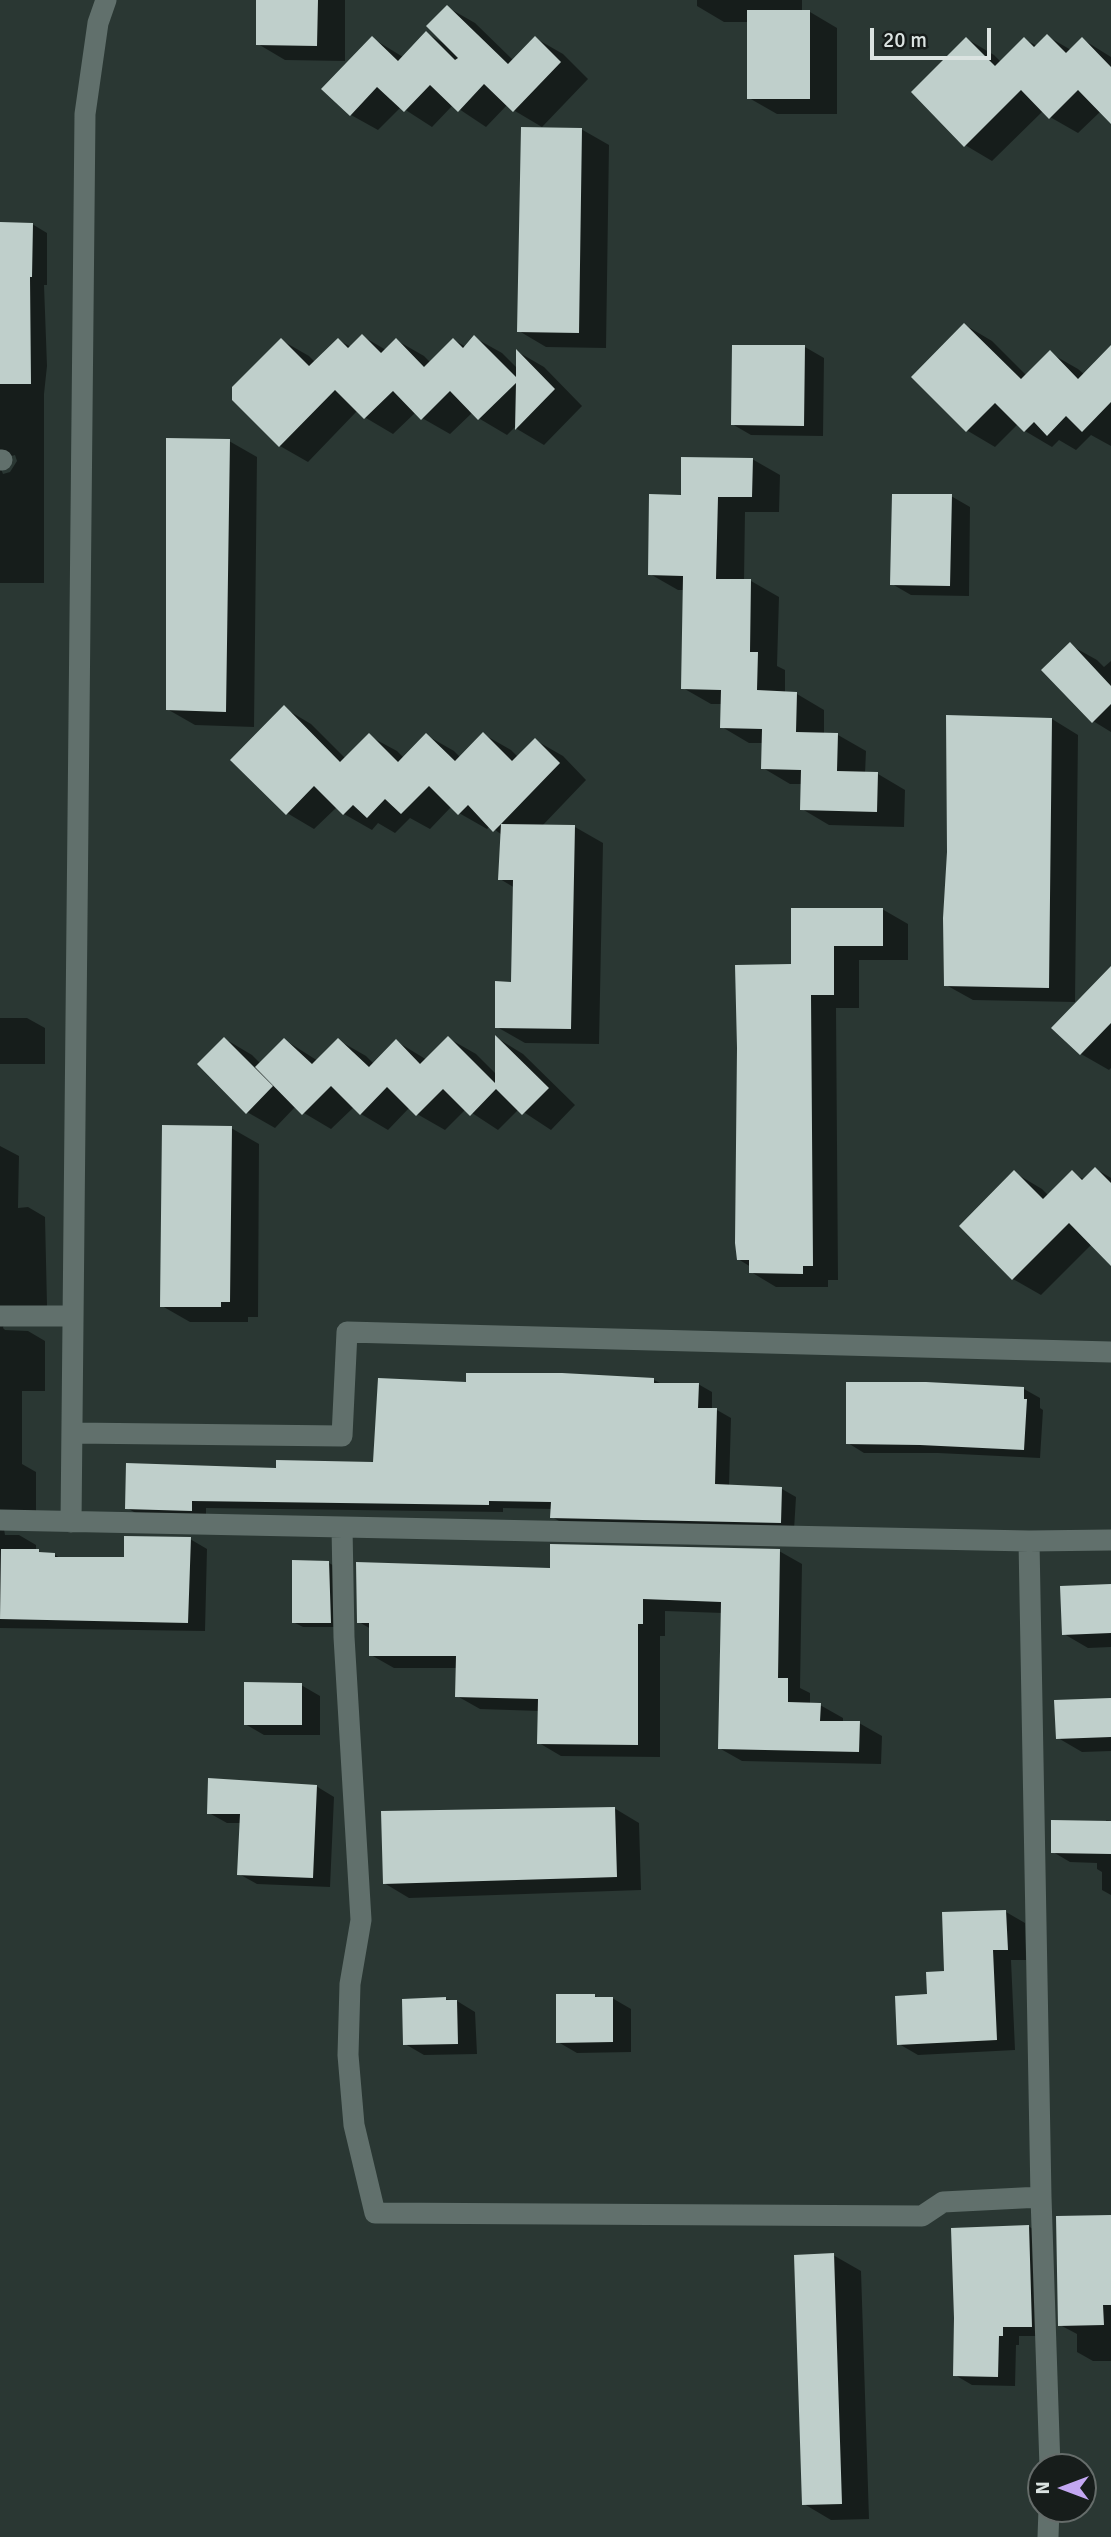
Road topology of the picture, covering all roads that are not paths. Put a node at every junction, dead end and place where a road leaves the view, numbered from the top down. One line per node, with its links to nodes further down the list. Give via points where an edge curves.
1 (106, 0): 3 (street, via 97,23 85,114)
2 (0, 1316): 3 (street)
3 (73, 1316): 5 (street)
4 (1111, 1352): 5 (street, via 347,1332 342,1436)
5 (73, 1433): 7 (street)
6 (0, 1520): 7 (street)
7 (71, 1522): 8 (street)
8 (342, 1527): 10 (street); 11 (street, via 361,1920 350,1984 348,2055 354,2125 375,2213 922,2216 943,2202)
9 (1111, 1540): 10 (street)
10 (1029, 1541): 11 (street)
11 (1041, 2197): 12 (street)
12 (1050, 2453)

